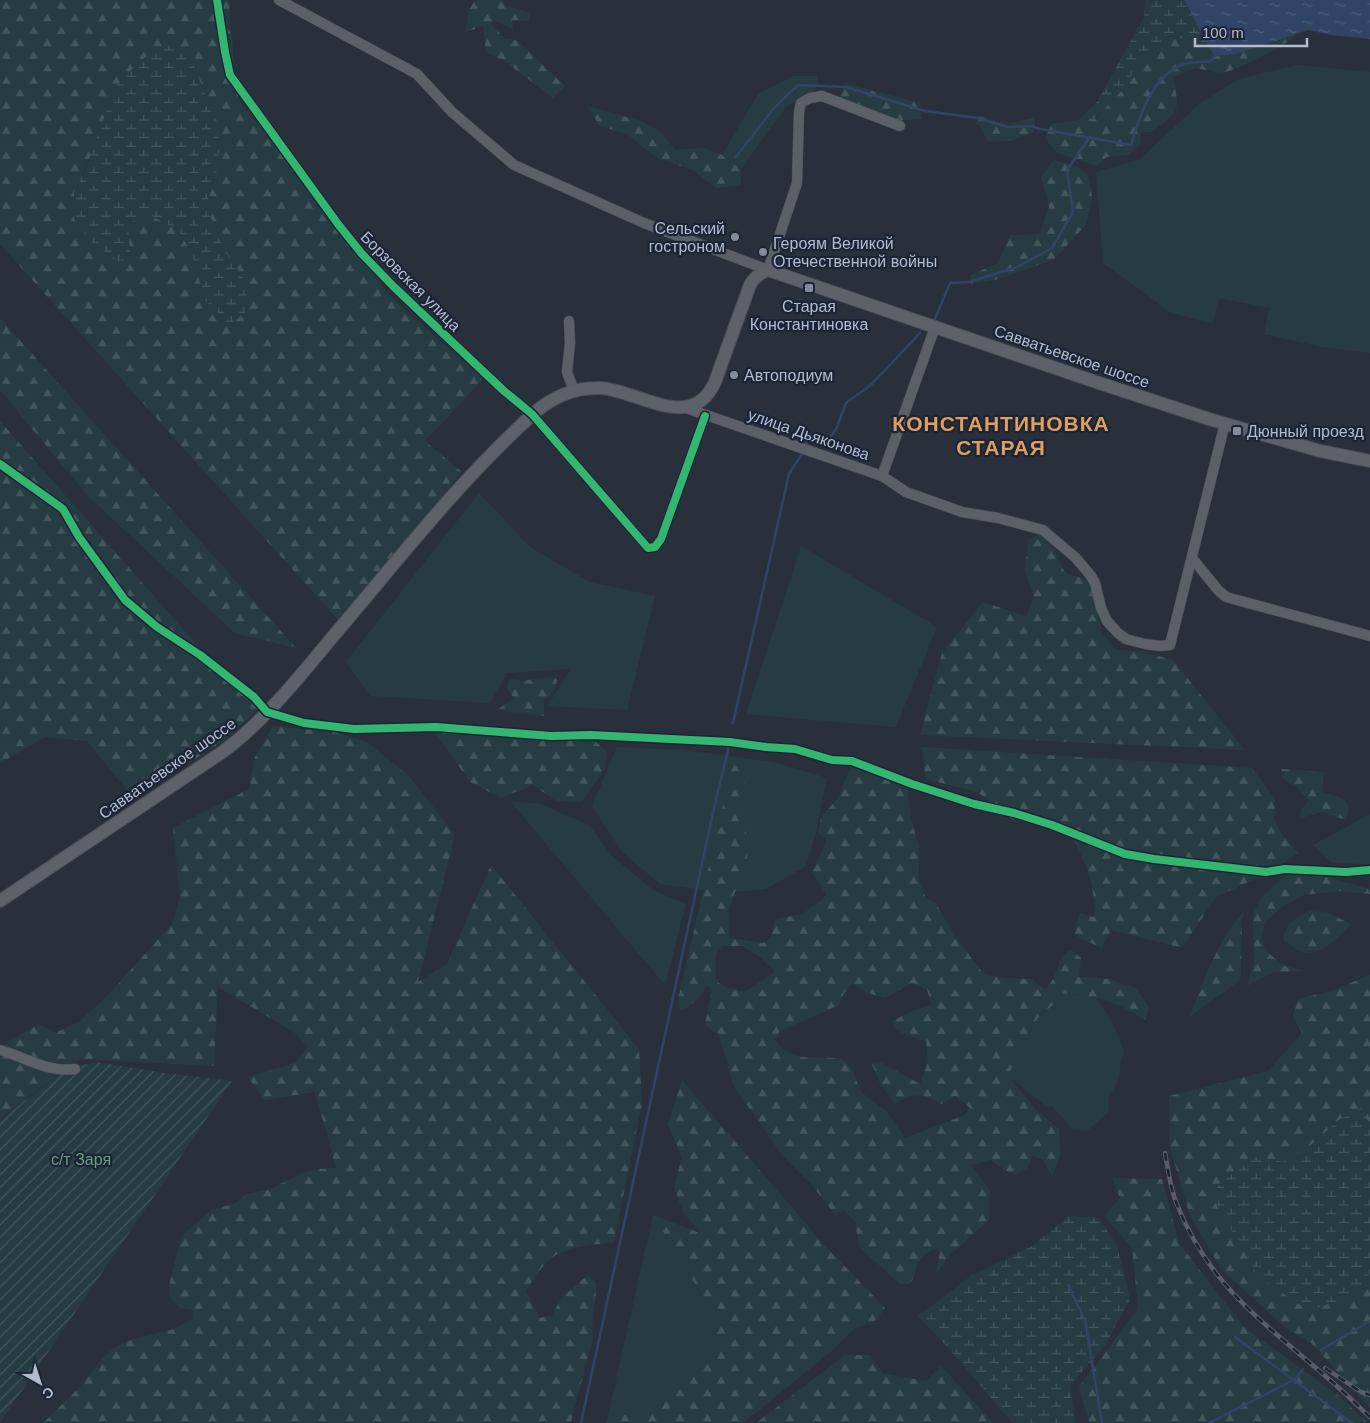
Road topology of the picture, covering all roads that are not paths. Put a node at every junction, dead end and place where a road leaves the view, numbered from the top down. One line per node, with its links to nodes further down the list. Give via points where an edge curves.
1 (217, 0): 9 (street, Борзовская улица, via 230,75 338,224 394,287)
2 (280, 0): 4 (street, via 417,74 452,112 514,165 644,223)
3 (900, 126): 4 (street, via 822,96 801,103 797,183)
4 (768, 270): 6 (main road, Савватьевское шоссе); 8 (main road, via 750,285 713,386 702,400)
5 (569, 321): 7 (street, via 567,372)
6 (935, 327): 11 (main road, Савватьевское шоссе); 13 (street)
7 (574, 391): 8 (main road, улица Дьяконова, via 610,389 673,408); 9 (main road, улица Дьяконова, via 552,400)
8 (686, 408): 10 (street, улица Дьяконова)
9 (532, 414): 10 (street, Борзовская улица, via 648,548 653,548 661,539); 16 (main road, Савватьевское шоссе, via 468,477 295,682 248,731 221,754)
10 (705, 416): 13 (street, улица Дьяконова)
11 (1225, 424): 12 (main road, Савватьевское шоссе, via 1320,451); 14 (street)
12 (1370, 461)
13 (882, 476): 14 (street, улица Дьяконова, via 906,492 962,512 1043,530 1092,576 1107,621 1126,639 1170,646)
14 (1192, 558): 15 (street, via 1226,598)
15 (1370, 636)
16 (0, 902)
17 (0, 1050): 18 (street, via 43,1067)
18 (75, 1069)

